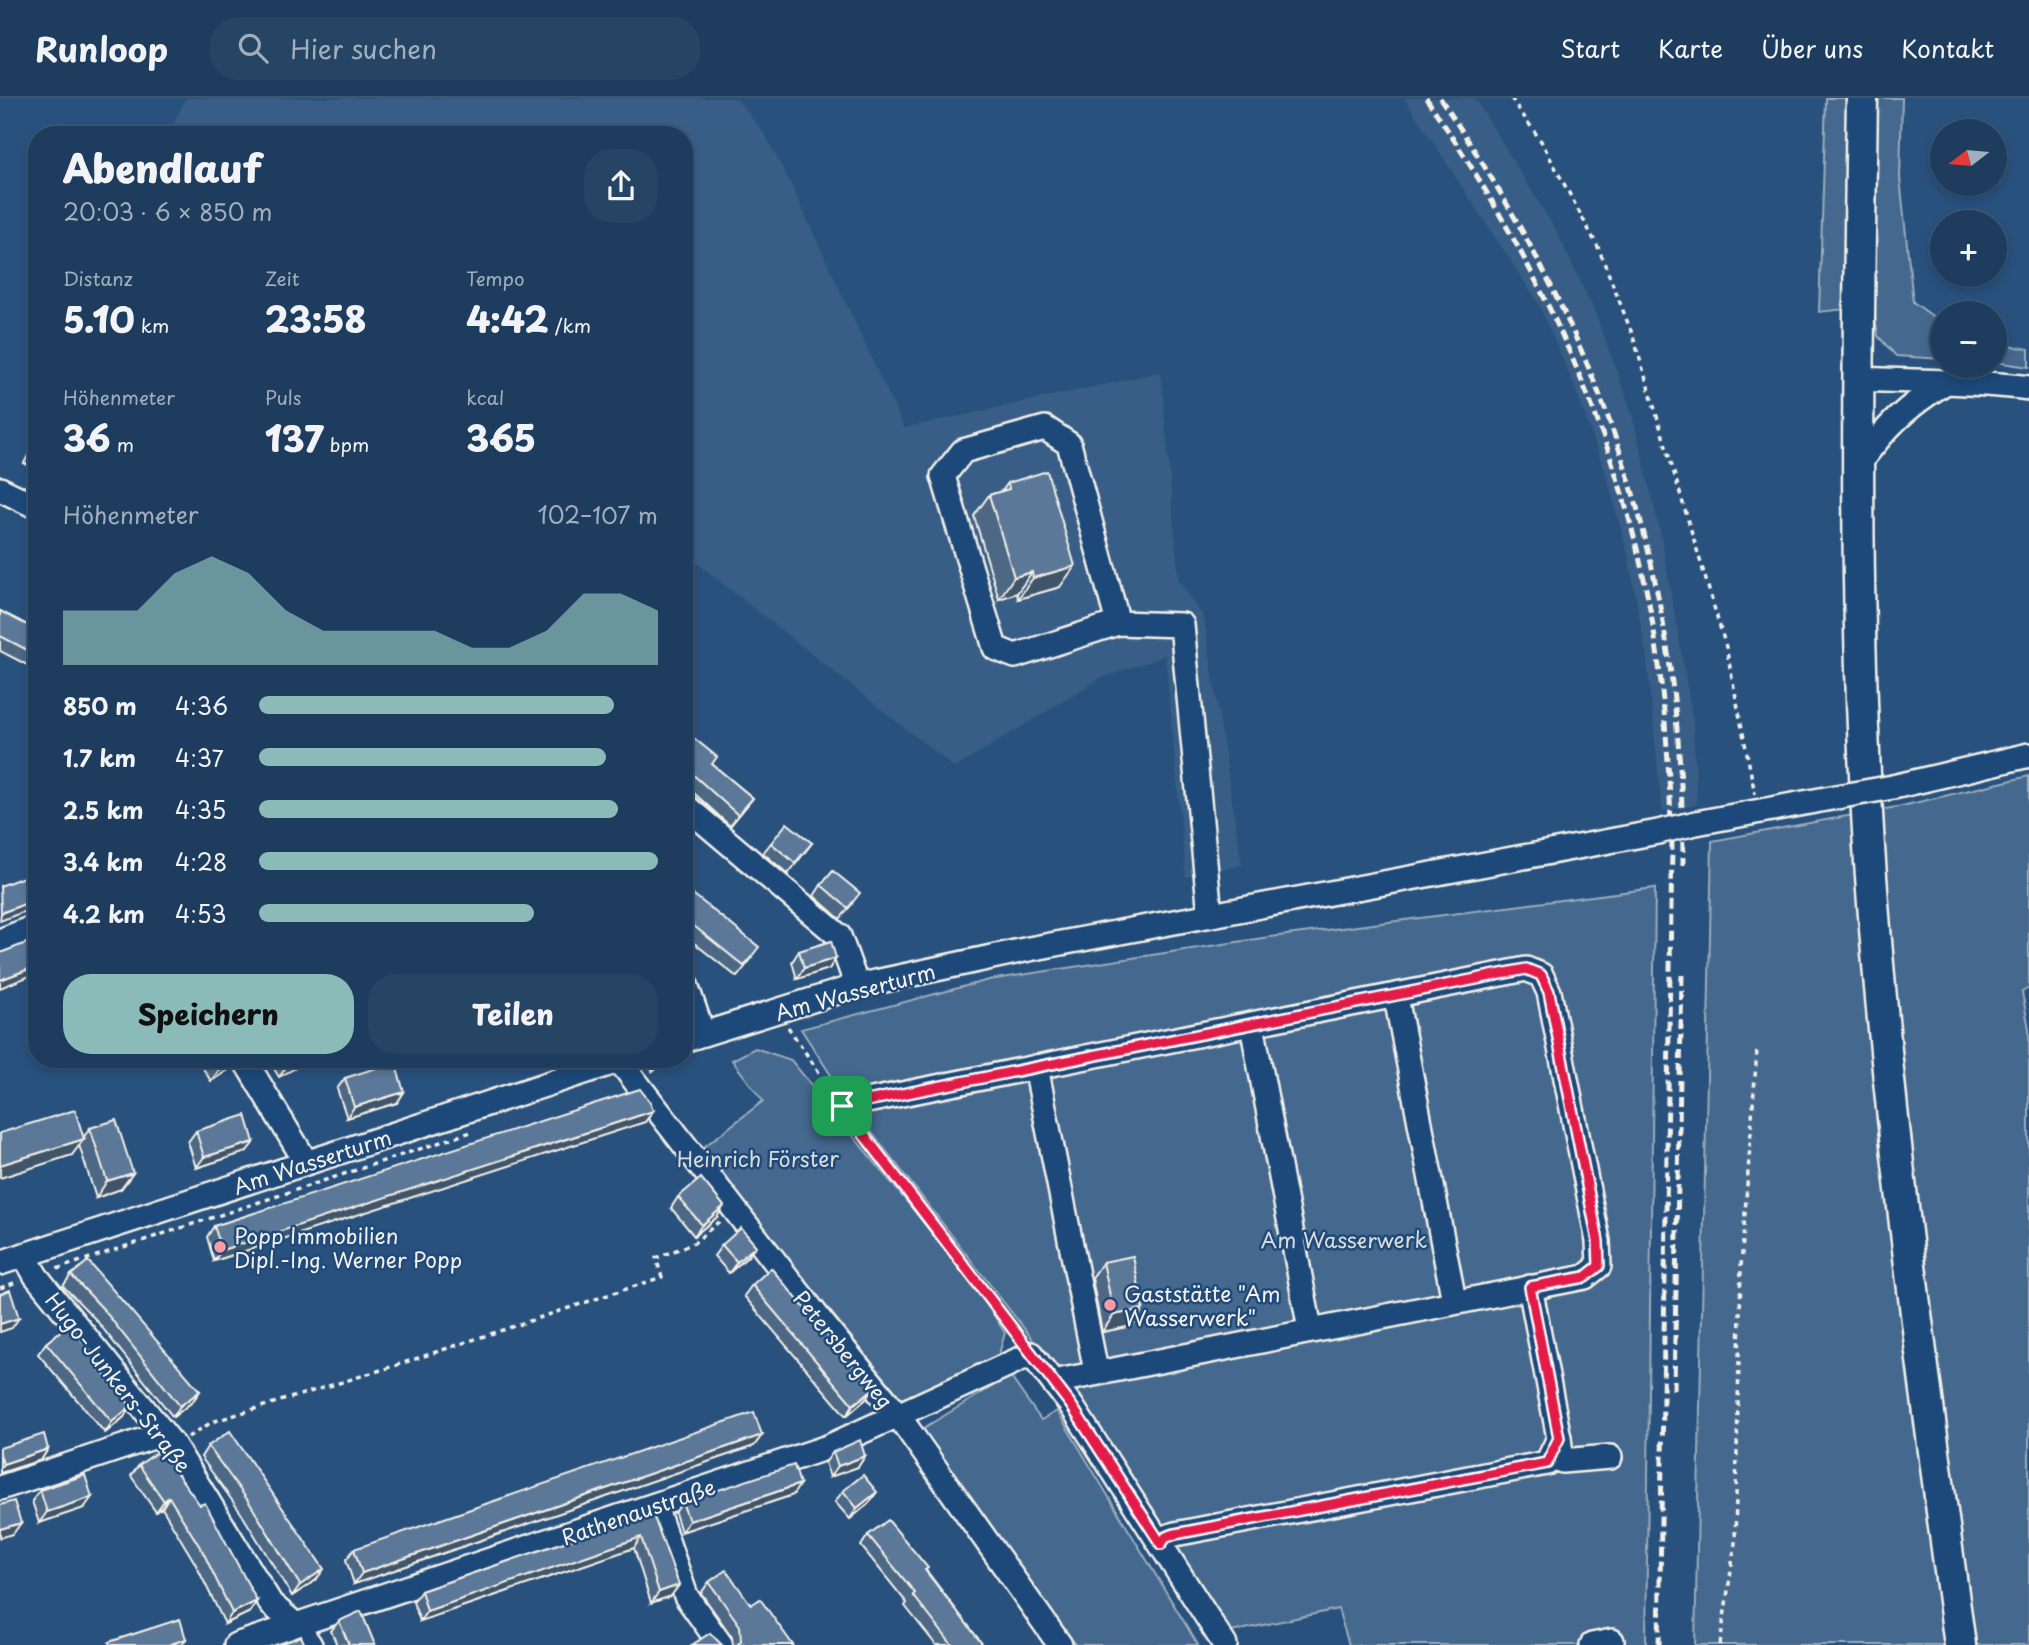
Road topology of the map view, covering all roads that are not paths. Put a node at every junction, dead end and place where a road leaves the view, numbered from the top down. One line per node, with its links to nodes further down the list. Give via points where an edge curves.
1 (1862, 98): 2 (main road)
2 (1859, 379): 3 (street); 5 (main road)
3 (1943, 384): 4 (street); 5 (street, via 1906,408)
4 (2029, 388)
5 (1860, 461): 44 (main road, via 1870,860 1887,1066)
6 (0, 489): 7 (street)
7 (28, 503)
8 (1118, 624): 8 (street, via 1016,656 995,648 943,476 963,451 1045,428 1069,444); 11 (street, via 1182,625)
9 (2029, 755): 11 (street, Am Wasserturm, bridge, via 1893,787)
10 (693, 813): 14 (street, via 839,936)
11 (1210, 914): 14 (street, Am Wasserturm)
12 (28, 930): 13 (street)
13 (0, 941)
14 (857, 986): 17 (street, Am Wasserturm)
15 (1396, 997): 16 (street); 26 (street, via 1526,969 1541,975 1549,992 1598,1241 1599,1266 1585,1277); 27 (street)
16 (1252, 1024): 18 (street); 28 (street)
17 (693, 1043)
18 (1036, 1067): 22 (street); 29 (street)
19 (249, 1068): 23 (street)
20 (610, 1068): 23 (street, Am Wasserturm)
21 (626, 1068): 31 (street, Petersbergweg)
22 (842, 1106)
23 (306, 1163): 24 (street, Am Wasserturm)
24 (24, 1255): 25 (street, Am Wasserturm); 33 (street, Hugo-Junkers-Straße, via 36,1276)
25 (0, 1263)
26 (1530, 1287): 27 (street); 32 (street)
27 (1454, 1301): 28 (street)
28 (1310, 1329): 29 (street)
29 (1096, 1371): 30 (street)
30 (1053, 1382): 31 (street, Rathenaustraße, via 1031,1354); 37 (street)
31 (897, 1414): 36 (street, Rathenaustraße, via 828,1447); 42 (street, Petersbergweg)
32 (1559, 1438): 34 (street, via 1562,1461); 37 (street, via 1547,1463 1175,1534)
33 (174, 1446): 35 (street, via 156,1436); 38 (street, Hugo-Junkers-Straße, via 271,1604)
34 (1610, 1457)
35 (0, 1488)
36 (654, 1506): 38 (street, Rathenaustraße); 41 (street, via 686,1596)
37 (1161, 1544): 43 (street)
38 (297, 1626): 39 (street, Rathenaustraße); 40 (street, Hugo-Junkers-Straße)
39 (236, 1645)
40 (310, 1645)
41 (721, 1645)
42 (1060, 1645)
43 (1224, 1645)
44 (1960, 1645)

